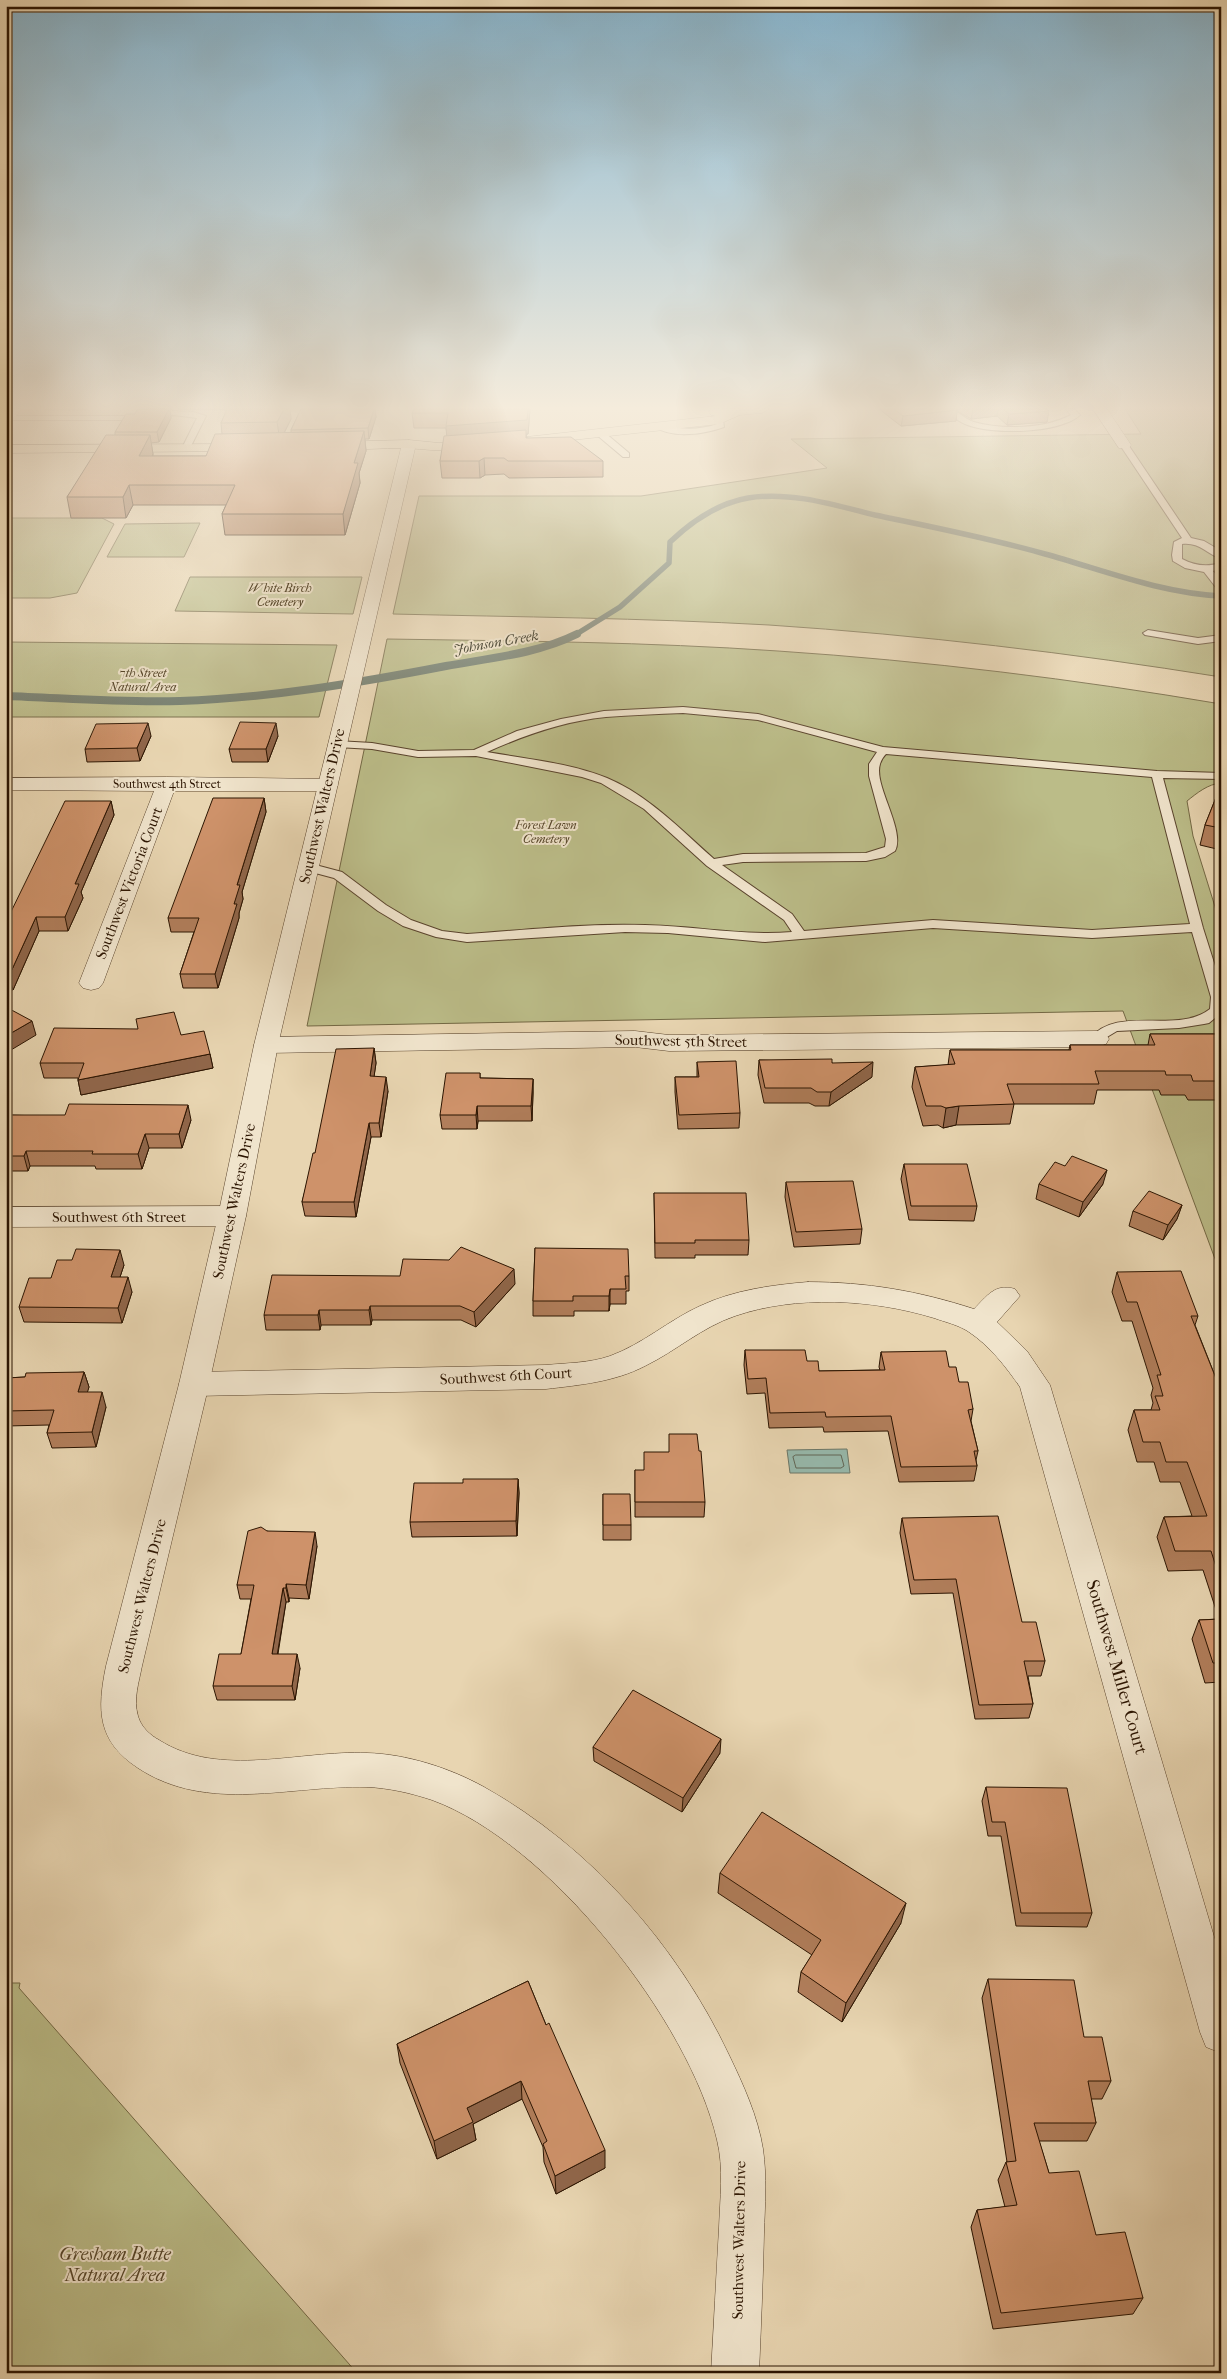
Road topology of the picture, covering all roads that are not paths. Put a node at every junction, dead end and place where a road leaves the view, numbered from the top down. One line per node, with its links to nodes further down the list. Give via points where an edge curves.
1 (390, 520): 10 (street, Southwest Walters Drive)
2 (1174, 520): 3 (lane)
3 (1187, 540): 4 (lane, via 1200,542); 6 (lane, via 1178,542 1178,561)
4 (1221, 556)
5 (1221, 566): 6 (lane)
6 (1207, 569): 7 (lane)
7 (1221, 588)
8 (1148, 633): 9 (lane, via 1198,640)
9 (1221, 638)
10 (337, 744): 12 (lane, via 418,754); 17 (street, Southwest Walters Drive)
11 (883, 750): 12 (lane, via 758,717 683,710 604,714 561,722 521,732); 13 (lane); 18 (lane, via 874,770 892,840 891,849 866,856 743,858)
12 (476, 753): 18 (lane, via 557,767 605,781 648,807)
13 (1157, 774): 14 (lane); 20 (lane)
14 (1221, 776)
15 (167, 783): 16 (street, Southwest 4th Street); 17 (street, Southwest 4th Street); 22 (street, Southwest Victoria Court)
16 (6, 784)
17 (328, 785): 19 (street, Southwest Walters Drive)
18 (712, 863): 21 (lane, via 788,917)
19 (308, 867): 21 (lane, via 338,875 406,923 440,934 467,938 624,928 765,938); 24 (street, Southwest Walters Drive)
20 (1197, 928): 21 (lane, via 1092,934 933,924); 23 (lane, via 1218,997 1216,1010 1204,1020 1114,1027)
21 (801, 935)
22 (91, 983)
23 (1097, 1039): 24 (street, Southwest 5th Street, via 669,1044 635,1039)
24 (266, 1045): 25 (street, Southwest Walters Drive)
25 (232, 1216): 26 (street, Southwest 6th Street); 29 (street, Southwest Walters Drive)
26 (6, 1217)
27 (1005, 1296): 28 (street)
28 (978, 1323): 29 (street, Southwest 6th Court, via 923,1303 885,1295 800,1293 760,1298 722,1309 621,1364 588,1372 546,1377); 30 (street, Southwest Miller Court, via 1012,1352 1035,1385)
29 (194, 1384): 31 (street, Southwest Walters Drive, via 119,1692 119,1713 129,1740 150,1758 181,1772 203,1777 369,1770 435,1785 465,1796 518,1828 594,1898 632,1940 678,2003 706,2049 739,2140 743,2177)
30 (1221, 2032)
31 (735, 2373)

